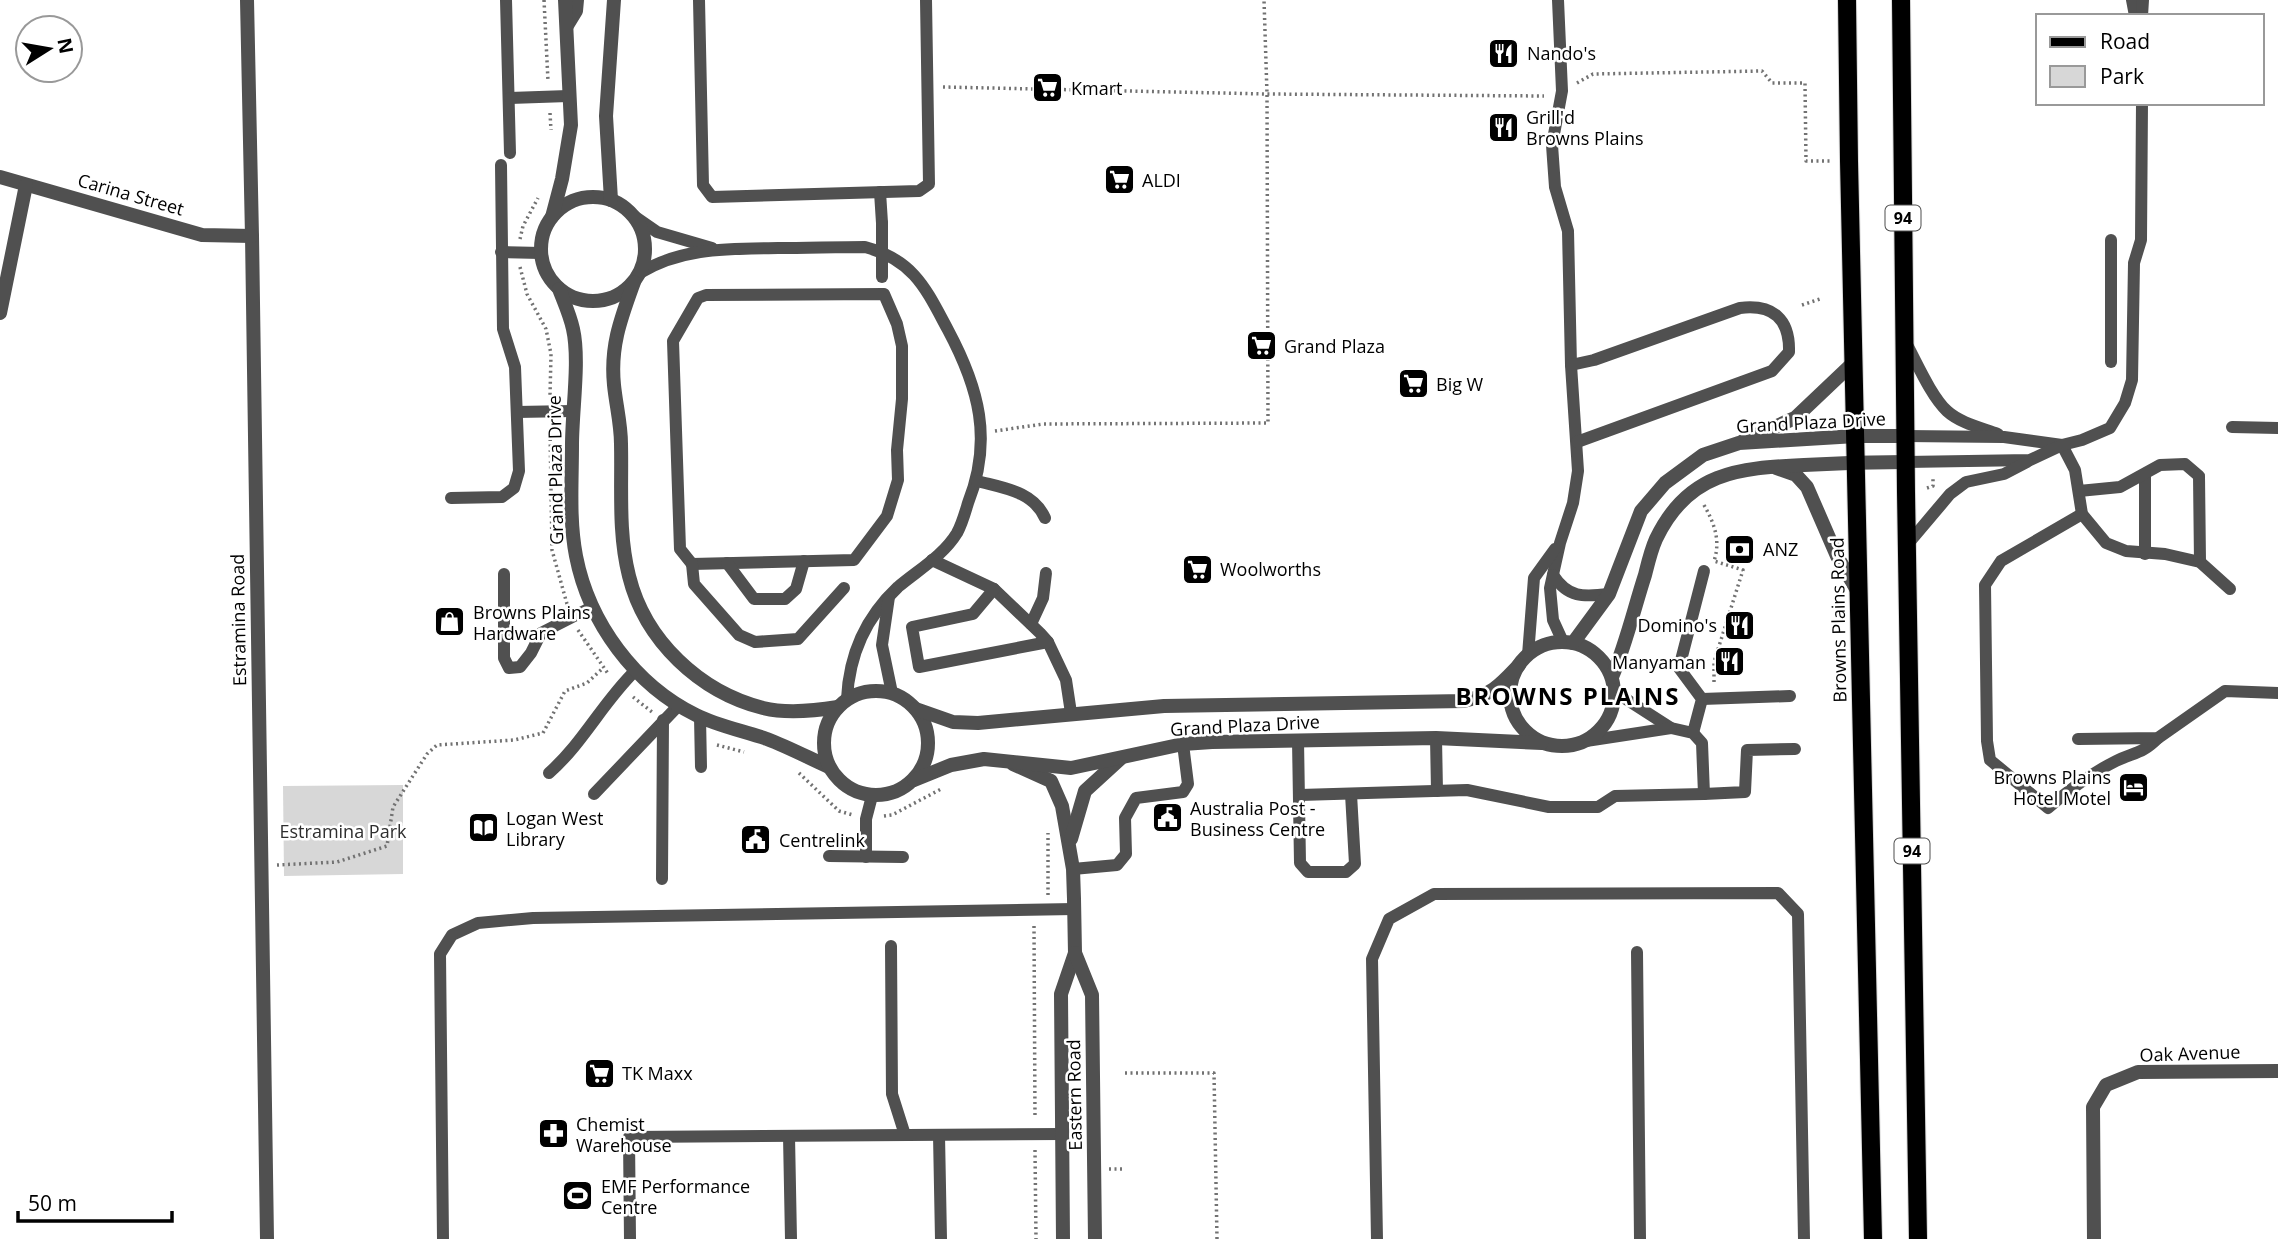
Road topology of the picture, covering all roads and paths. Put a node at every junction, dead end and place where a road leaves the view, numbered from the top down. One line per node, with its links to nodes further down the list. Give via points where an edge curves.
1 (247, 0): 28 (street, Estramina Road)
2 (506, 0): 17 (lane)
3 (565, 0): 12 (street)
4 (578, 0): 12 (lane, via 578,10)
5 (614, 0): 25 (street, via 606,116)
6 (699, 0): 24 (lane, via 703,185 712,197)
7 (926, 0): 13 (lane)
8 (1264, 0): 15 (path)
9 (1558, 0): 14 (lane)
10 (1847, 0): 20 (main road, Browns Plains Road)
11 (1901, 0): 41 (main road, 94)
12 (566, 29): 16 (street)
13 (927, 88): 15 (path); 24 (lane, via 929,184 919,191)
14 (1562, 91): 15 (path, via 1544,96); 20 (path, via 1592,74 1762,71 1772,83 1805,83 1806,161); 44 (lane, via 1552,145 1555,187 1568,231)
15 (1267, 94): 49 (path, via 1268,423 1043,424)
16 (568, 96): 17 (lane); 27 (street, via 571,125)
17 (510, 98): 19 (lane)
18 (2142, 105): 33 (lane, via 2141,240)
19 (510, 153)
20 (1849, 161): 43 (main road, Browns Plains Road)
21 (501, 165): 31 (lane)
22 (0, 177): 23 (street, Carina Street)
23 (26, 185): 28 (street, Carina Street, via 202,235); 40 (street)
24 (880, 192): 37 (lane, bridge)
25 (611, 200): 26 (street); 27 (street, via 578,199)
26 (631, 214): 30 (lane, via 657,232); 35 (street, via 645,242 645,258)
27 (552, 217): 32 (street)
28 (253, 236): 132 (street, Estramina Road)
29 (2111, 240): 34 (lane)
30 (716, 249): 35 (lane, via 654,264); 49 (lane, via 865,247 901,262 930,296 953,340 974,389)
31 (501, 252): 32 (lane); 46 (lane, via 503,329 515,367)
32 (541, 253): 36 (street, via 543,266)
33 (2134, 262): 34 (lane); 55 (lane, via 2132,380 2125,403 2110,428)
34 (2111, 263): 42 (lane)
35 (637, 277): 36 (street, via 622,293 606,300 590,302); 100 (street, via 616,330 614,385 621,441 622,540 629,578 644,617 677,660 727,694 785,711)
36 (559, 289): 45 (street, Grand Plaza Drive, via 575,346)
37 (884, 294): 73 (lane, via 902,346 898,480 887,516 854,560); 76 (lane, via 698,298 673,341 680,549)
38 (1820, 299): 39 (path)
39 (1802, 304)
40 (0, 313)
41 (1905, 340): 51 (main road, 94); 52 (lane, via 1947,411)
42 (2111, 362)
43 (1853, 363): 50 (main road, Browns Plains Road); 54 (street, via 1795,418)
44 (1571, 365): 53 (lane); 53 (lane, via 1756,306 1783,321 1790,338 1789,352 1772,371)
45 (572, 411): 46 (lane); 87 (street, Grand Plaza Drive, via 576,553)
46 (517, 412): 65 (lane, via 519,471 514,488 502,497)
47 (2232, 427): 48 (lane)
48 (2278, 428)
49 (982, 433): 62 (lane)
50 (1856, 436): 51 (street, Grand Plaza Drive); 54 (street, Grand Plaza Drive); 57 (main road, Browns Plains Road)
51 (1905, 436): 52 (lane); 58 (main road, 94)
52 (2004, 437): 55 (lane)
53 (1577, 442): 69 (lane, via 1573,503)
54 (1739, 443): 84 (street, Grand Plaza Drive, via 1703,455 1652,497 1641,511)
55 (2062, 445): 56 (lane); 64 (lane)
56 (2030, 460): 58 (lane); 70 (lane, via 2004,474 1966,482)
57 (1856, 462): 58 (street); 59 (street); 85 (main road, Browns Plains Road)
58 (1906, 462): 70 (main road, 94)
59 (1771, 466): 85 (street, via 1796,475 1807,487); 94 (street, via 1729,472 1703,484 1668,518 1655,541)
60 (2145, 474): 64 (lane, via 2120,487); 71 (lane); 74 (lane, via 2160,466 2185,464 2199,476)
61 (1933, 476): 63 (path, via 1933,486)
62 (977, 481): 68 (lane, via 1026,495); 72 (lane, via 957,534)
63 (1927, 488)
64 (2080, 491): 67 (lane)
65 (451, 498)
66 (1704, 504): 95 (path, via 1716,525 1714,561 1743,570 1714,662)
67 (2082, 514): 71 (lane, via 2106,543); 109 (lane, via 2001,561 1985,585 1990,760 2048,808 2117,761 2147,750)
68 (1045, 519)
69 (1560, 543): 80 (lane); 91 (lane, via 1534,578)
70 (1907, 545): 162 (main road, 94)
71 (2145, 554): 74 (lane)
72 (932, 560): 82 (lane); 86 (lane)
73 (804, 561): 75 (lane); 75 (lane, via 796,589 785,599 754,598)
74 (2200, 562): 83 (lane)
75 (727, 563): 76 (lane)
76 (692, 564): 81 (lane, via 694,584 739,635 755,642 798,639)
77 (1704, 571): 99 (lane, via 1679,668)
78 (1046, 573): 88 (lane, via 1043,598)
79 (504, 574): 87 (lane, via 504,658 509,667 520,667 541,633)
80 (1553, 575): 84 (lane, via 1560,587 1578,595); 90 (lane, via 1553,620)
81 (844, 587)
82 (994, 589): 88 (lane); 89 (lane, via 974,614 912,627 919,667)
83 (2230, 589)
84 (1609, 594): 90 (street, Grand Plaza Drive)
85 (1859, 594): 161 (main road, Browns Plains Road)
86 (890, 596): 96 (lane, via 881,645); 100 (lane, via 874,611 865,630)
87 (592, 607): 93 (street, Grand Plaza Drive)
88 (1031, 624): 89 (lane)
89 (1048, 642): 103 (lane, via 1066,680)
90 (1568, 642): 91 (street, via 1538,648); 94 (street, via 1597,655)
91 (1523, 660): 103 (street, Grand Plaza Drive, via 1495,690 1464,701 1164,706); 113 (street, via 1511,687 1512,709 1529,735)
92 (603, 668): 132 (path, via 587,683 565,691 543,733 514,740 437,745 393,807 387,846 337,862)
93 (635, 671): 101 (street, Grand Plaza Drive); 120 (lane)
94 (1613, 684): 106 (lane); 112 (street, via 1613,707 1607,721)
95 (1714, 684)
96 (892, 693): 100 (street, via 861,693); 102 (street)
97 (2278, 693): 109 (lane, via 2225,691)
98 (1790, 696): 99 (lane)
99 (1702, 699): 107 (lane)
100 (842, 703): 119 (street, via 828,720 824,736)
101 (678, 706): 104 (street, Grand Plaza Drive); 105 (lane)
102 (916, 709): 103 (street, Grand Plaza Drive, via 965,723); 121 (street, via 924,722 928,752)
103 (1071, 713)
104 (700, 717): 118 (lane); 119 (street, Grand Plaza Drive)
105 (663, 720): 123 (lane); 134 (lane)
106 (1671, 728): 107 (lane); 112 (lane)
107 (1693, 733): 125 (lane, via 1702,743)
108 (1436, 738): 111 (street, Grand Plaza Drive); 113 (street, Grand Plaza Drive); 122 (lane)
109 (2158, 738): 110 (lane)
110 (2078, 739)
111 (1298, 740): 114 (street, Grand Plaza Drive); 126 (lane)
112 (1586, 741): 113 (street, via 1572,746)
113 (1542, 743)
114 (1183, 744): 116 (street, Grand Plaza Drive); 133 (lane, via 1188,784 1183,792 1136,798 1125,818 1126,854 1116,865)
115 (1795, 749): 125 (lane, via 1747,750 1745,792)
116 (1120, 759): 117 (street, Grand Plaza Drive, via 1071,768); 128 (street, Eastern Road, via 1085,790)
117 (1009, 762): 121 (street, Grand Plaza Drive, via 984,759 951,765); 128 (street, Eastern Road, via 1051,781 1062,806)
118 (701, 767)
119 (829, 767): 127 (street, via 847,787)
120 (549, 773)
121 (914, 780): 127 (street, via 887,795)
122 (1437, 791): 124 (lane); 125 (lane, via 1467,790 1549,807 1598,807 1615,796)
123 (594, 794)
124 (1351, 794): 126 (lane); 126 (lane, via 1355,864 1346,872 1308,872 1300,863)
125 (1704, 794)
126 (1300, 795)
127 (872, 796): 130 (lane, via 866,819)
128 (1070, 848): 133 (street, Eastern Road)
129 (829, 856): 130 (lane)
130 (866, 856): 131 (lane)
131 (903, 858)
132 (261, 865): 149 (street, Estramina Road)
133 (1073, 869): 136 (street, Eastern Road)
134 (662, 879)
135 (1048, 909): 136 (lane); 142 (path, via 1034,927); 150 (lane, via 533,918 478,923 452,935 440,954)
136 (1074, 909): 139 (street, Eastern Road)
137 (891, 946): 144 (lane, via 892,1094)
138 (1637, 952): 159 (lane)
139 (1075, 953): 143 (street, Eastern Road, via 1061,994); 156 (street, Eastern Road, via 1092,995)
140 (2278, 1071): 163 (street, Oak Avenue, via 2138,1072 2106,1085 2093,1107)
141 (1125, 1073): 157 (path, via 1214,1073)
142 (1035, 1134): 143 (lane); 145 (lane); 154 (path)
143 (1062, 1134): 155 (street, Eastern Road)
144 (905, 1135): 145 (lane); 146 (lane)
145 (939, 1135): 153 (lane)
146 (789, 1136): 151 (lane, via 629,1137); 152 (lane)
147 (1107, 1169): 148 (path)
148 (1125, 1169)
149 (267, 1239)
150 (443, 1239)
151 (630, 1239)
152 (791, 1239)
153 (941, 1239)
154 (1036, 1239)
155 (1063, 1239)
156 (1095, 1239)
157 (1217, 1239)
158 (1377, 1239): 160 (lane, via 1372,959 1389,919 1434,894 1750,893 1778,893 1798,914)
159 (1640, 1239)
160 (1804, 1239)
161 (1874, 1239)
162 (1918, 1239)
163 (2094, 1239)

